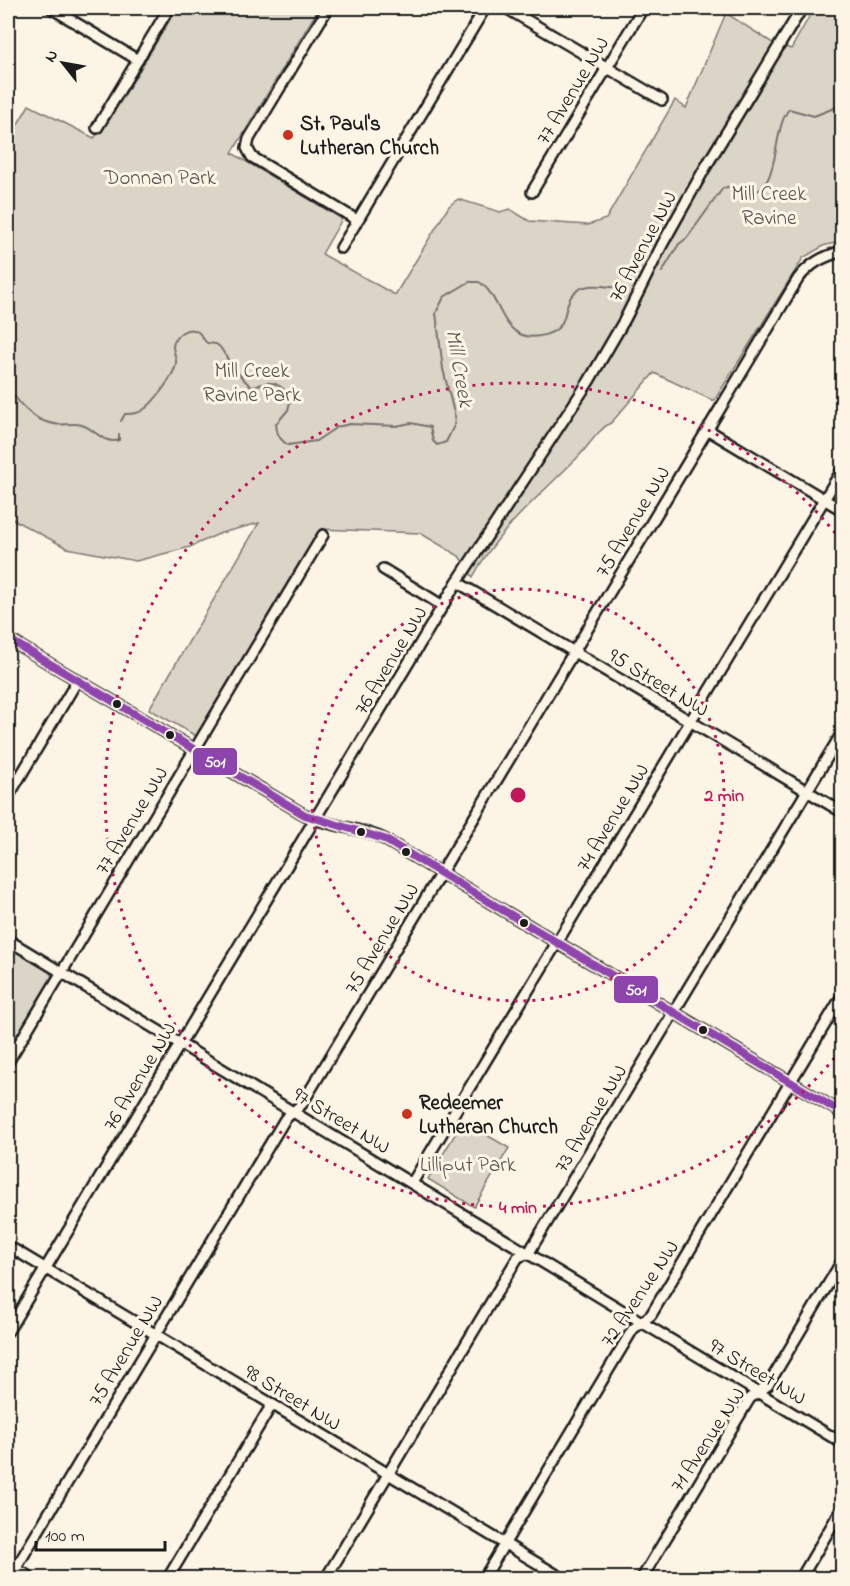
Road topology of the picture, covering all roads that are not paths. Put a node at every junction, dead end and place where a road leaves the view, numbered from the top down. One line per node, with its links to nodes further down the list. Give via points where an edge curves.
1 (10, 8): 9 (street)
2 (51, 8): 10 (street)
3 (169, 8): 10 (street)
4 (328, 8): 15 (street, via 247,148 252,157)
5 (485, 8): 15 (street)
6 (506, 8): 11 (street)
7 (643, 8): 11 (street, 77 Avenue NW)
8 (802, 8): 24 (street, 76 Avenue NW, via 705,168 589,381)
9 (8, 12)
10 (138, 60): 13 (street)
11 (607, 68): 12 (street); 14 (street, 77 Avenue NW)
12 (662, 100)
13 (97, 128)
14 (532, 192)
15 (357, 220): 16 (street)
16 (341, 248)
17 (843, 251): 18 (street, 75 Avenue NW, via 810,265 798,279)
18 (708, 430): 20 (street); 27 (street, 75 Avenue NW)
19 (843, 470): 20 (street, 74 Avenue NW)
20 (825, 500): 21 (street); 29 (street, 74 Avenue NW)
21 (843, 510)
22 (323, 535): 31 (street, 77 Avenue NW)
23 (383, 569): 25 (street)
24 (457, 582): 25 (street, 76 Avenue NW); 27 (street, 95 Street NW)
25 (443, 606): 35 (street, 76 Avenue NW)
26 (8, 639): 28 (street)
27 (574, 652): 29 (street, 95 Street NW); 36 (street, 75 Avenue NW)
28 (77, 681): 31 (street); 33 (street)
29 (691, 722): 32 (street, 95 Street NW); 38 (street, 74 Avenue NW)
30 (843, 733): 32 (street, 73 Avenue NW)
31 (193, 750): 35 (street); 39 (street, 77 Avenue NW)
32 (807, 791): 34 (street, 95 Street NW); 41 (street, 73 Avenue NW)
33 (8, 797)
34 (843, 812)
35 (315, 819): 36 (street, via 378,836); 42 (street, 76 Avenue NW)
36 (441, 873): 38 (street); 45 (street, 75 Avenue NW, via 302,1104)
37 (8, 940): 39 (street, 97 Street NW)
38 (558, 943): 41 (street); 47 (street, 74 Avenue NW)
39 (61, 972): 42 (street, 97 Street NW); 43 (street, 77 Avenue NW)
40 (843, 996): 44 (street, 72 Avenue NW)
41 (675, 1012): 44 (street); 49 (street, 73 Avenue NW)
42 (180, 1044): 45 (street, 97 Street NW); 51 (street, 76 Avenue NW)
43 (8, 1062)
44 (792, 1082): 46 (street); 52 (street, 72 Avenue NW, via 651,1315)
45 (293, 1112): 47 (street, 97 Street NW); 54 (street, 75 Avenue NW, via 285,1119)
46 (843, 1113)
47 (412, 1183): 49 (street, 97 Street NW)
48 (8, 1246): 51 (street, 98 Street NW)
49 (528, 1253): 52 (street, 97 Street NW); 58 (street, 73 Avenue NW, via 518,1257)
50 (843, 1261): 55 (street, 71 Avenue NW, via 768,1385)
51 (45, 1268): 53 (street, 76 Avenue NW); 54 (street, 98 Street NW)
52 (642, 1322): 55 (street, 97 Street NW); 60 (street, 72 Avenue NW, via 633,1329)
53 (8, 1331)
54 (155, 1335): 56 (street, 98 Street NW); 61 (street, 75 Avenue NW)
55 (758, 1392): 57 (street, 97 Street NW); 67 (street, 71 Avenue NW, via 750,1398)
56 (271, 1406): 58 (street, 98 Street NW); 63 (street)
57 (843, 1443)
58 (389, 1475): 60 (street, 98 Street NW); 64 (street, 73 Avenue NW)
59 (843, 1508): 68 (street)
60 (504, 1544): 65 (street, 72 Avenue NW); 66 (street, 98 Street NW)
61 (11, 1571): 62 (main road)
62 (29, 1578)
63 (168, 1578)
64 (326, 1578)
65 (484, 1578)
66 (562, 1578)
67 (642, 1578)
68 (801, 1578)

